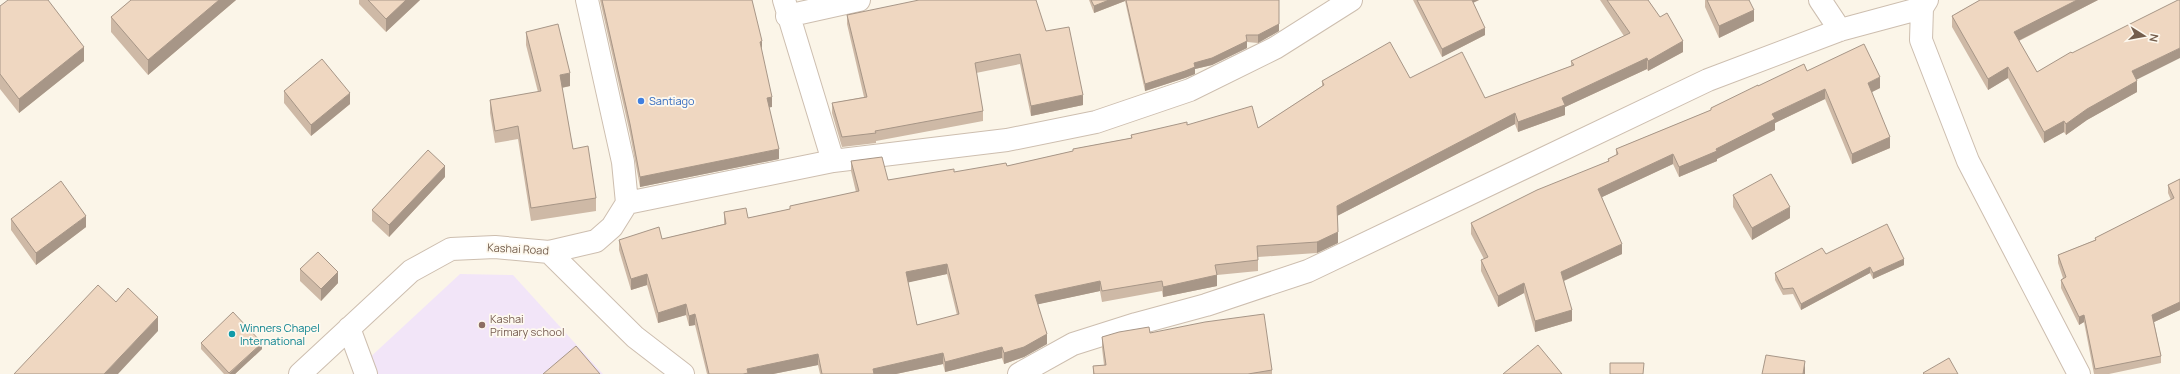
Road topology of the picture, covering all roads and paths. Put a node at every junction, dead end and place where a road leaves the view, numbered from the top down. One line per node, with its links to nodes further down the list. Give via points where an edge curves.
1 (587, 0): 9 (street, via 623,162)
2 (858, 0): 6 (street)
3 (1351, 0): 8 (street, via 1275,48 1190,90 1096,122 1007,140)
4 (1820, 0): 7 (street)
5 (1924, 4): 7 (street); 16 (street, via 1921,40 1968,161)
6 (786, 8): 8 (street)
7 (1840, 30): 15 (street, via 1708,80 1308,271 1206,305 1073,344)
8 (833, 161): 9 (street)
9 (627, 202): 10 (street, Kashai Road, via 612,227 596,241)
10 (549, 252): 11 (street, Kashai Road, via 495,247 451,249 411,271); 14 (street, via 635,337)
11 (349, 328): 12 (street, Kashai Road); 13 (street)
12 (300, 374)
13 (366, 374)
14 (683, 374)
15 (1019, 374)
16 (2080, 374)

